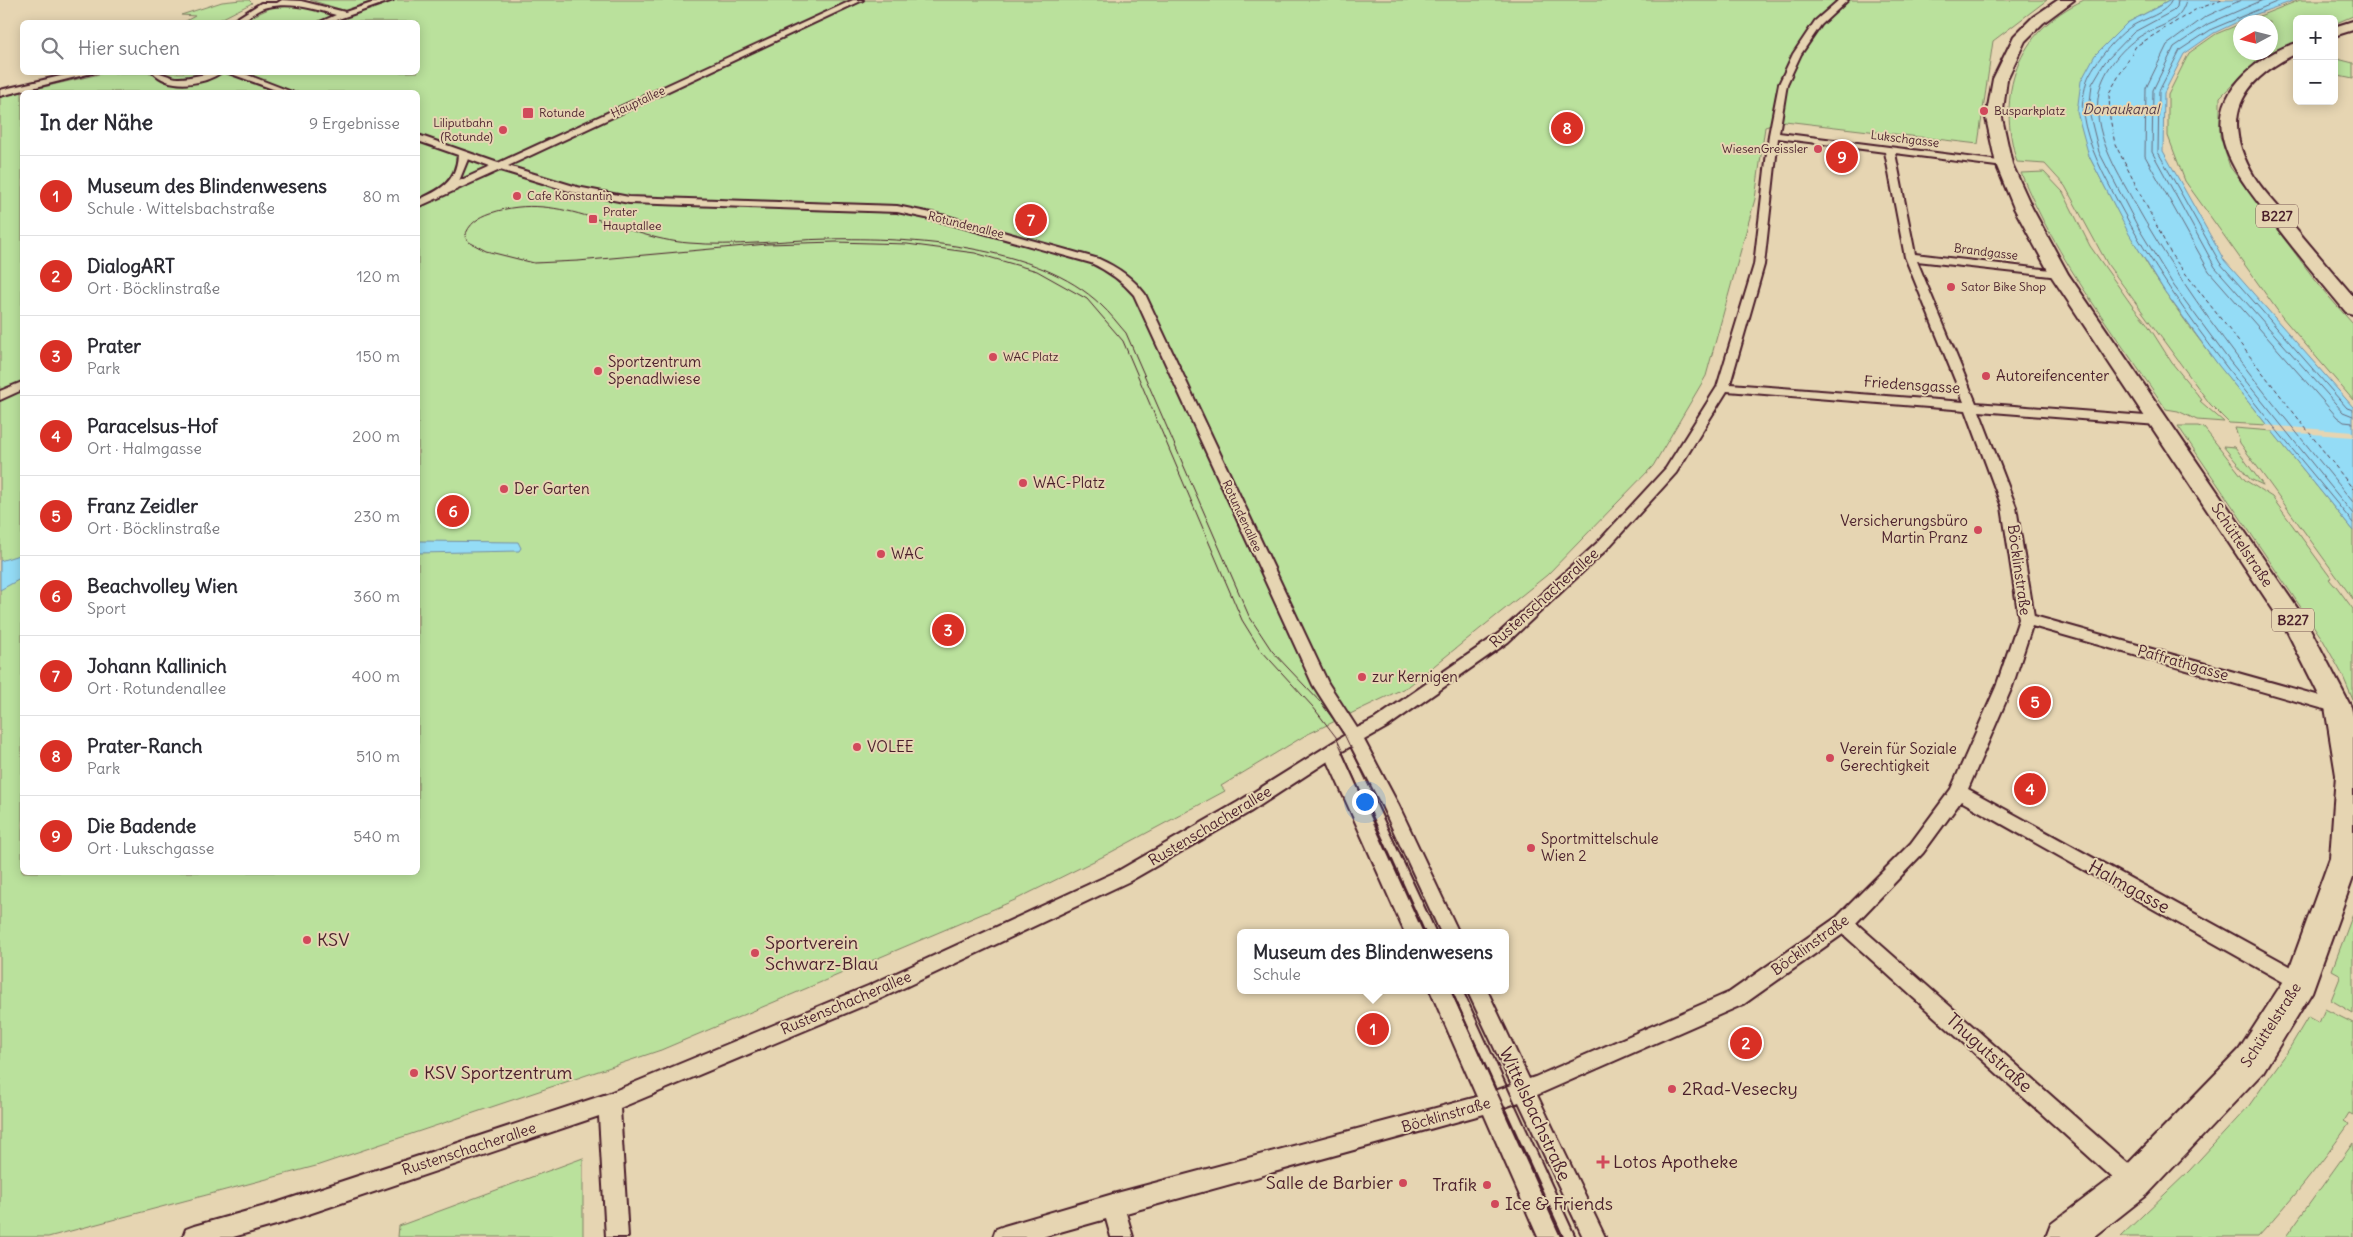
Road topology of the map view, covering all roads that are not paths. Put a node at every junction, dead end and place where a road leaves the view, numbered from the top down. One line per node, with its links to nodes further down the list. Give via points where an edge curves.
1 (389, 0): 7 (street)
2 (859, 0): 24 (street, Hauptallee)
3 (1844, 0): 19 (street, Rustenschacherallee, via 1818,23 1798,54 1783,84)
4 (2067, 0): 23 (main road, Schüttelstraße / B227, via 2038,20 2019,39 2000,79 1994,118)
5 (287, 1): 6 (street); 7 (street)
6 (264, 3): 8 (street)
7 (345, 15): 9 (street)
8 (238, 20)
9 (330, 20)
10 (2352, 25): 11 (main road)
11 (2338, 30)
12 (2293, 49): 29 (main road, B227, via 2250,74 2229,110 2228,131 2247,178)
13 (79, 75): 18 (street)
14 (161, 75): 15 (street, via 174,80 197,80)
15 (210, 75)
16 (239, 75): 17 (street)
17 (282, 90)
18 (0, 93)
19 (1774, 135): 21 (street, Lukschgasse); 31 (street, Rustenschacherallee, via 1759,265)
20 (420, 139): 22 (street, Rotundenallee)
21 (1890, 149): 23 (street, Lukschgasse); 27 (street, Böcklinstraße)
22 (463, 154): 24 (street, Rotundenallee); 25 (street, via 458,173)
23 (2004, 164): 28 (main road, Schüttelstraße / B227, via 2023,208)
24 (499, 166): 25 (street, Hauptallee); 37 (street, Rotundenallee, via 599,196 629,200 897,209 1030,242 1115,269 1139,294 1321,685)
25 (446, 190): 26 (street, Hauptallee)
26 (420, 203)
27 (1910, 257): 28 (street, Brandgasse); 33 (street, Böcklinstraße)
28 (2059, 274): 34 (main road, Schüttelstraße / B227)
29 (2353, 308)
30 (20, 387): 32 (street)
31 (1723, 387): 33 (street, Friedensgasse); 37 (street, Rustenschacherallee, via 1671,470 1602,546 1503,638 1381,723)
32 (0, 396)
33 (1971, 405): 34 (street, Friedensgasse); 35 (street, Böcklinstraße, via 2009,507)
34 (2158, 421): 36 (main road, Schüttelstraße / B227, via 2297,626)
35 (2028, 618): 36 (street, Paffrathgasse); 39 (street, Böcklinstraße, via 2004,687)
36 (2338, 707): 43 (main road, Schüttelstraße / B227, via 2350,775 2345,858)
37 (1355, 736): 38 (street, Rustenschacherallee); 42 (street)
38 (1332, 750): 41 (street); 48 (street, Rustenschacherallee, via 1252,802 1090,893 874,992)
39 (1958, 792): 40 (street, Böcklinstraße, via 1917,848); 43 (street, Halmgasse)
40 (1844, 923): 46 (street, Böcklinstraße, via 1737,998); 49 (street, Thugutstraße)
41 (1412, 929)
42 (1448, 929)
43 (2301, 982): 49 (main road, Schüttelstraße / B227, via 2251,1061)
44 (1442, 994): 47 (street)
45 (1479, 994): 46 (street, Wittelsbachstraße)
46 (1524, 1091): 47 (street, Böcklinstraße); 56 (street, Wittelsbachstraße)
47 (1490, 1102): 50 (street, Böcklinstraße); 55 (street)
48 (609, 1103): 51 (street, Rustenschacherallee, via 276,1214); 52 (street)
49 (2134, 1183): 57 (main road, Schüttelstraße / B227)
50 (1113, 1205): 53 (street, Böcklinstraße); 54 (street)
51 (194, 1237)
52 (617, 1237)
53 (1004, 1237)
54 (1122, 1237)
55 (1549, 1237)
56 (1594, 1237)
57 (2064, 1237)

